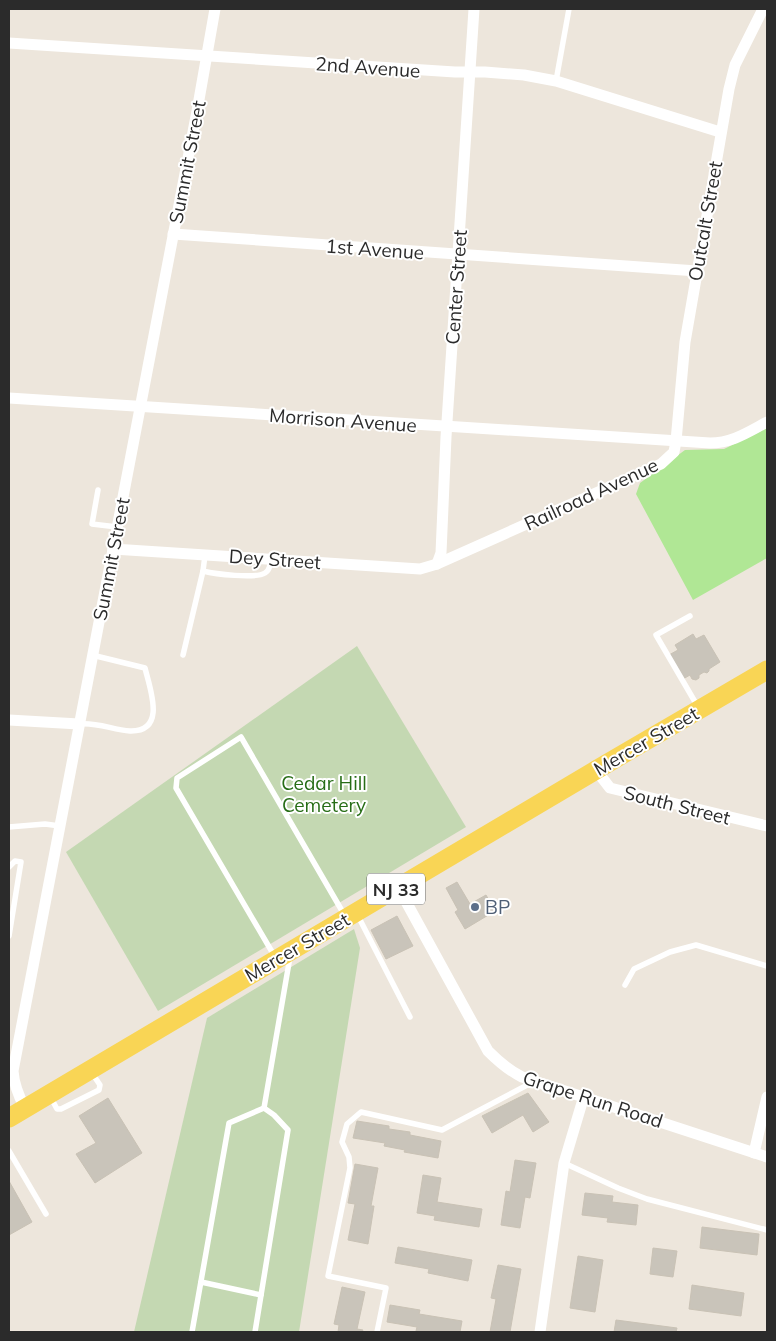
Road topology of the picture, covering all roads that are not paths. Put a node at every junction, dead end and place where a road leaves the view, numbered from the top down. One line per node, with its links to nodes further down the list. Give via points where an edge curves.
1 (215, 9): 6 (street, Summit Street)
2 (474, 9): 7 (street, Center Street)
3 (568, 9): 8 (lane)
4 (763, 9): 9 (street, Outcalt Street, via 735,65)
5 (9, 43): 6 (street, 2nd Avenue)
6 (206, 56): 7 (street, 2nd Avenue); 10 (street, Summit Street)
7 (470, 72): 8 (street, 2nd Avenue, via 524,75); 11 (street, Center Street)
8 (556, 81): 9 (street, 2nd Avenue)
9 (720, 132): 12 (street, Outcalt Street)
10 (173, 234): 11 (street, 1st Avenue); 14 (street, Summit Street)
11 (458, 255): 12 (street, 1st Avenue); 16 (street, Center Street)
12 (697, 271): 17 (street, Outcalt Street, via 685,342)
13 (9, 398): 14 (street, Morrison Avenue)
14 (140, 406): 16 (street, Morrison Avenue); 19 (street, Summit Street)
15 (767, 422): 17 (street, Railroad Avenue, via 722,443)
16 (447, 426): 17 (street, Morrison Avenue); 23 (street, Center Street, via 441,553)
17 (676, 441): 23 (street, Railroad Avenue, via 674,452 660,464)
18 (98, 490): 19 (lane, via 92,524)
19 (117, 527): 20 (street, Summit Street)
20 (113, 549): 21 (street, Dey Street); 26 (street, Summit Street)
21 (205, 554): 22 (street, Dey Street); 24 (lane)
22 (270, 558): 23 (street, Dey Street, via 420,569); 24 (lane, via 270,568 260,575)
23 (437, 564)
24 (203, 571): 27 (lane)
25 (690, 616): 29 (lane, via 656,635)
26 (92, 655): 31 (street, Summit Street); 31 (lane, via 145,668 154,713 150,724 131,731)
27 (183, 655)
28 (767, 670): 29 (main road, Mercer Street / NJ 33)
29 (700, 710): 32 (main road, Mercer Street / NJ 33)
30 (9, 720): 31 (street)
31 (79, 724): 33 (street, Summit Street)
32 (596, 770): 34 (street, South Street, via 610,788); 37 (main road, Mercer Street / NJ 33)
33 (60, 826): 35 (lane); 44 (street, Summit Street)
34 (767, 826)
35 (9, 827)
36 (9, 867): 39 (lane, via 16,861 21,862)
37 (398, 887): 38 (main road, Mercer Street / NJ 33); 45 (street, Grape Run Road, via 488,1051 510,1071)
38 (351, 915): 40 (main road, Mercer Street / NJ 33); 40 (lane, via 241,737 177,778 176,788); 43 (lane)
39 (9, 936)
40 (284, 954): 48 (main road, Mercer Street / NJ 33); 49 (lane)
41 (767, 966): 42 (lane, via 696,945 670,952 634,969)
42 (625, 984)
43 (410, 1017)
44 (12, 1063): 48 (street, Summit Street, via 14,1083)
45 (535, 1081): 46 (street, Grape Run Road); 61 (lane, via 442,1130 361,1112 347,1124 342,1142 350,1168 328,1276 386,1288)
46 (584, 1096): 52 (street, Grape Run Road); 54 (street)
47 (767, 1097): 52 (street)
48 (25, 1108): 50 (main road, Mercer Street / NJ 33)
49 (264, 1108): 57 (lane, via 229,1123); 58 (lane, via 288,1130)
50 (9, 1118)
51 (9, 1151): 55 (lane)
52 (754, 1153): 53 (street, Grape Run Road)
53 (767, 1157)
54 (564, 1163): 56 (lane, via 647,1199); 62 (street)
55 (46, 1214)
56 (767, 1230)
57 (201, 1282): 58 (lane); 59 (lane)
58 (261, 1295): 60 (lane)
59 (192, 1332)
60 (255, 1332)
61 (377, 1332)
62 (540, 1332)

